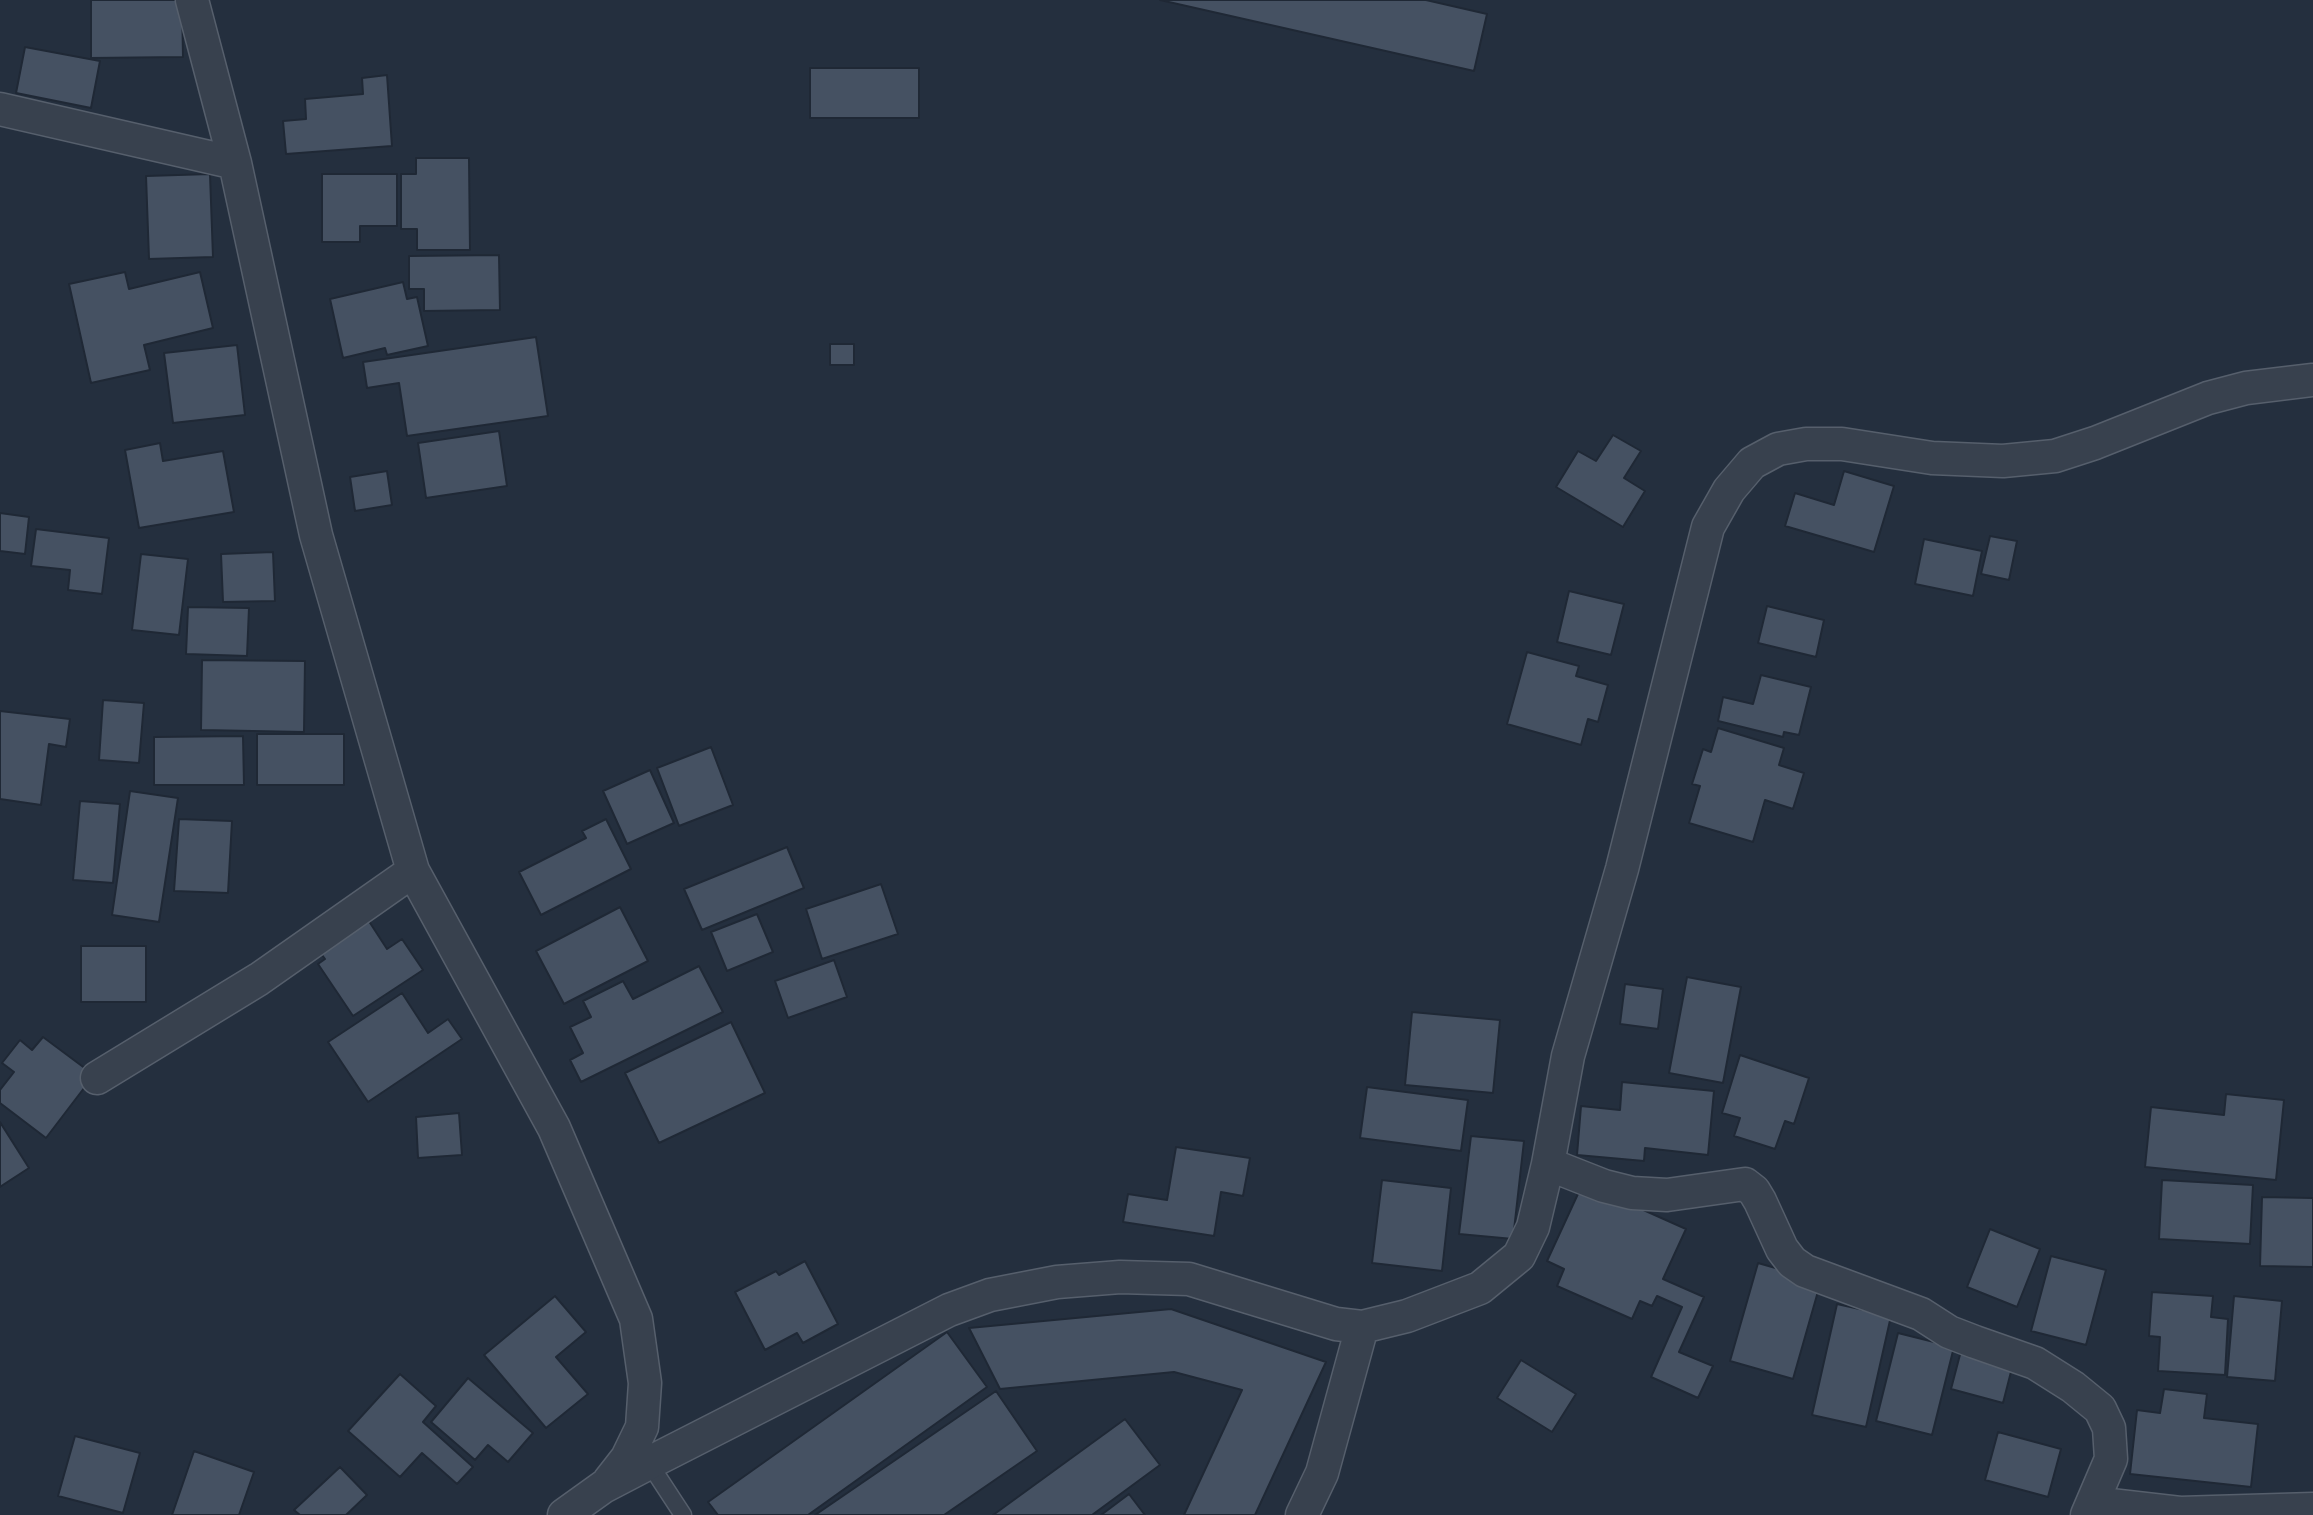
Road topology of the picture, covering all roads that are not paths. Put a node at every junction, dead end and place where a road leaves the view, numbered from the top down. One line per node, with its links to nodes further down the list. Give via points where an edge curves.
1 (192, 0): 3 (street)
2 (0, 109): 3 (street)
3 (235, 163): 5 (street, via 316,535)
4 (2313, 380): 7 (street, via 2208,398 2055,456 2003,461 1932,458 1842,444 1806,444 1778,449 1752,463 1729,490 1708,527 1622,869 1568,1056)
5 (413, 871): 6 (street, via 259,979); 10 (street, via 554,1128 636,1319 645,1383 642,1427 627,1458)
6 (97, 1079)
7 (1548, 1164): 8 (street, via 1533,1227 1518,1256 1480,1288); 11 (street, via 1632,1193 1667,1195 1745,1184 1760,1201 1782,1250 1805,1271 2035,1363 2073,1387 2099,1409 2109,1428 2111,1459)
8 (1362, 1327): 9 (street, via 1336,1324 1189,1279 1057,1282 990,1295 949,1310); 15 (street, via 1322,1473)
9 (649, 1463): 10 (street); 14 (lane)
10 (603, 1487): 13 (street)
11 (2090, 1509): 12 (street, via 2180,1513)
12 (2313, 1509)
13 (564, 1515)
14 (683, 1515)
15 (1302, 1515)

